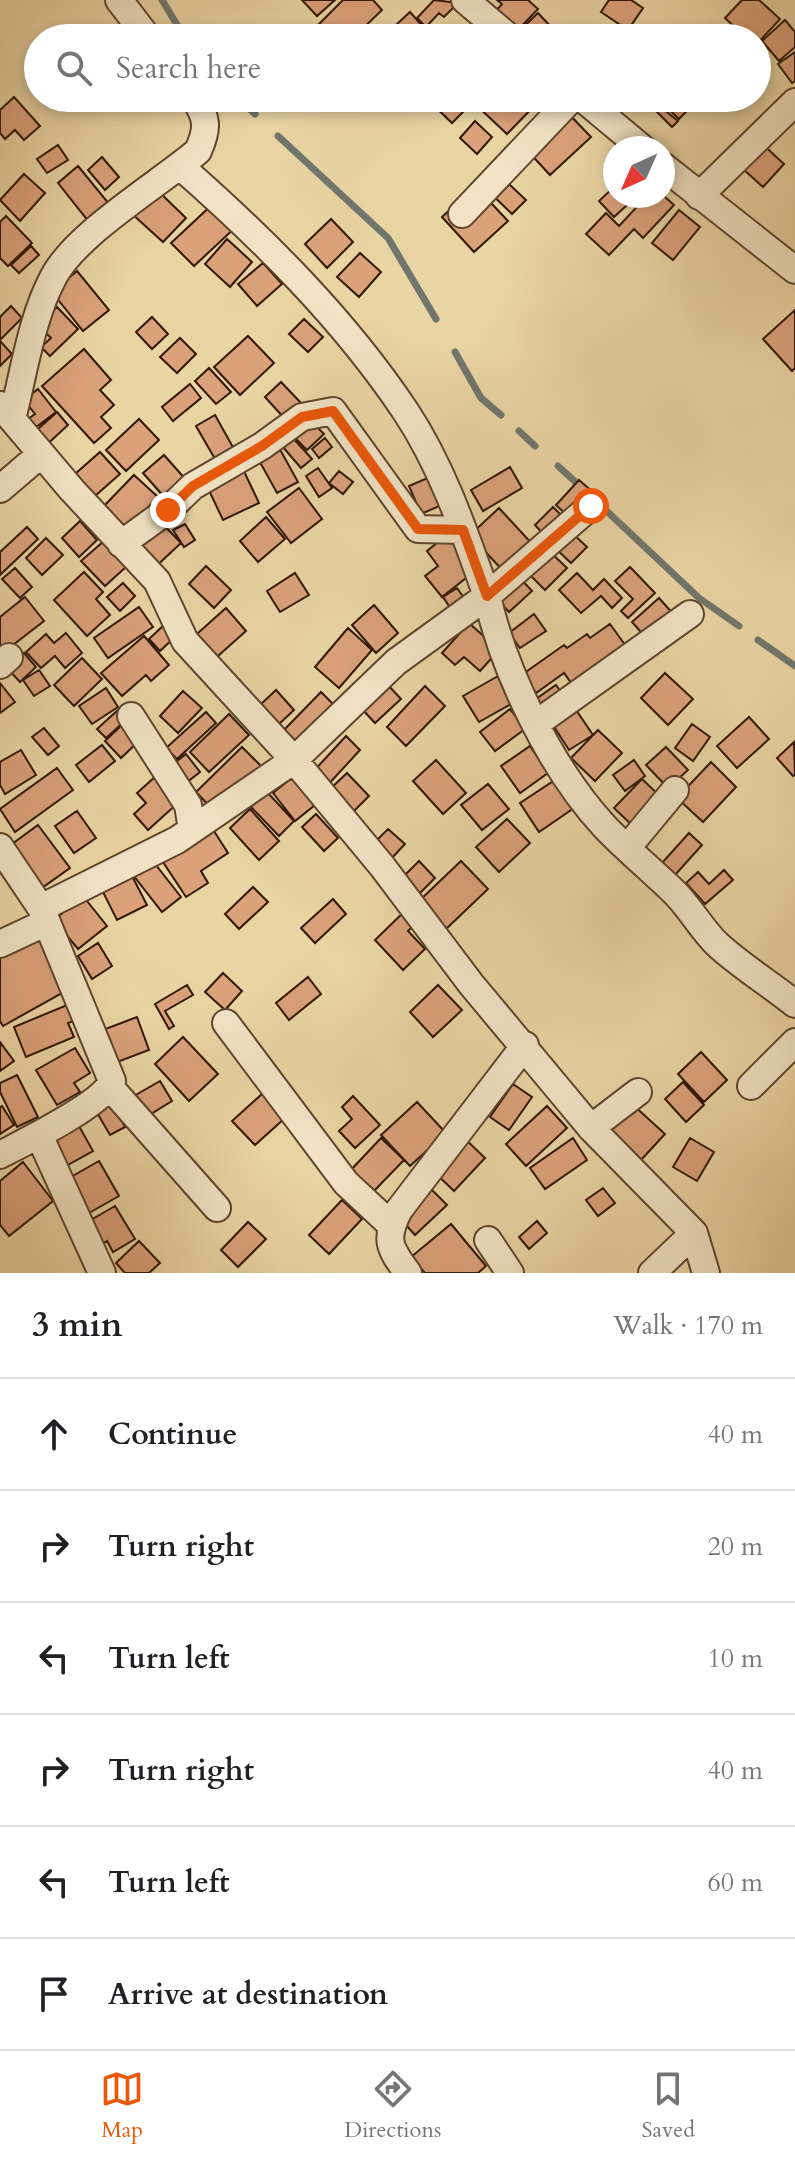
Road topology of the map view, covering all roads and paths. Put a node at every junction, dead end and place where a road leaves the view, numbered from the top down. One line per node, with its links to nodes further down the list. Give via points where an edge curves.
1 (119, 0): 3 (street)
2 (469, 1): 4 (street)
3 (137, 24)
4 (494, 24)
5 (795, 102): 12 (street)
6 (204, 112): 10 (street, via 206,133 198,151)
7 (559, 112): 13 (street)
8 (599, 112): 9 (street)
9 (628, 136)
10 (180, 166): 15 (street, via 79,247 54,275); 19 (street, via 259,235 339,324 407,414)
11 (675, 176): 12 (street)
12 (699, 196): 14 (street)
13 (462, 214)
14 (792, 263)
15 (6, 412): 16 (street)
16 (41, 454): 17 (street); 20 (street)
17 (0, 489)
18 (591, 506): 21 (street)
19 (463, 530): 20 (street, via 418,529 333,411 302,417 193,486); 21 (street)
20 (121, 544): 25 (street, via 157,581 185,641)
21 (487, 596): 24 (street, via 499,640); 25 (street, via 396,662)
22 (690, 614): 24 (street)
23 (131, 716): 27 (street, via 188,805)
24 (537, 723): 29 (street, via 586,801)
25 (294, 760): 27 (street); 35 (street)
26 (675, 790): 29 (street)
27 (192, 830): 30 (street)
28 (0, 847): 30 (street)
29 (627, 848): 32 (street, via 671,888 717,944)
30 (44, 915): 31 (street); 37 (street, via 99,1045)
31 (0, 944)
32 (795, 1004)
33 (226, 1023): 43 (street, via 346,1183)
34 (795, 1042): 36 (street)
35 (525, 1045): 39 (street); 43 (street)
36 (751, 1086)
37 (110, 1087): 40 (street); 42 (street)
38 (638, 1092): 39 (street)
39 (591, 1128): 44 (street)
40 (39, 1135): 41 (street); 46 (street)
41 (0, 1155)
42 (217, 1208)
43 (391, 1225): 47 (street, via 395,1256)
44 (694, 1233): 49 (street); 50 (street)
45 (488, 1240): 48 (street)
46 (102, 1273)
47 (408, 1273)
48 (510, 1273)
49 (652, 1273)
50 (706, 1273)

